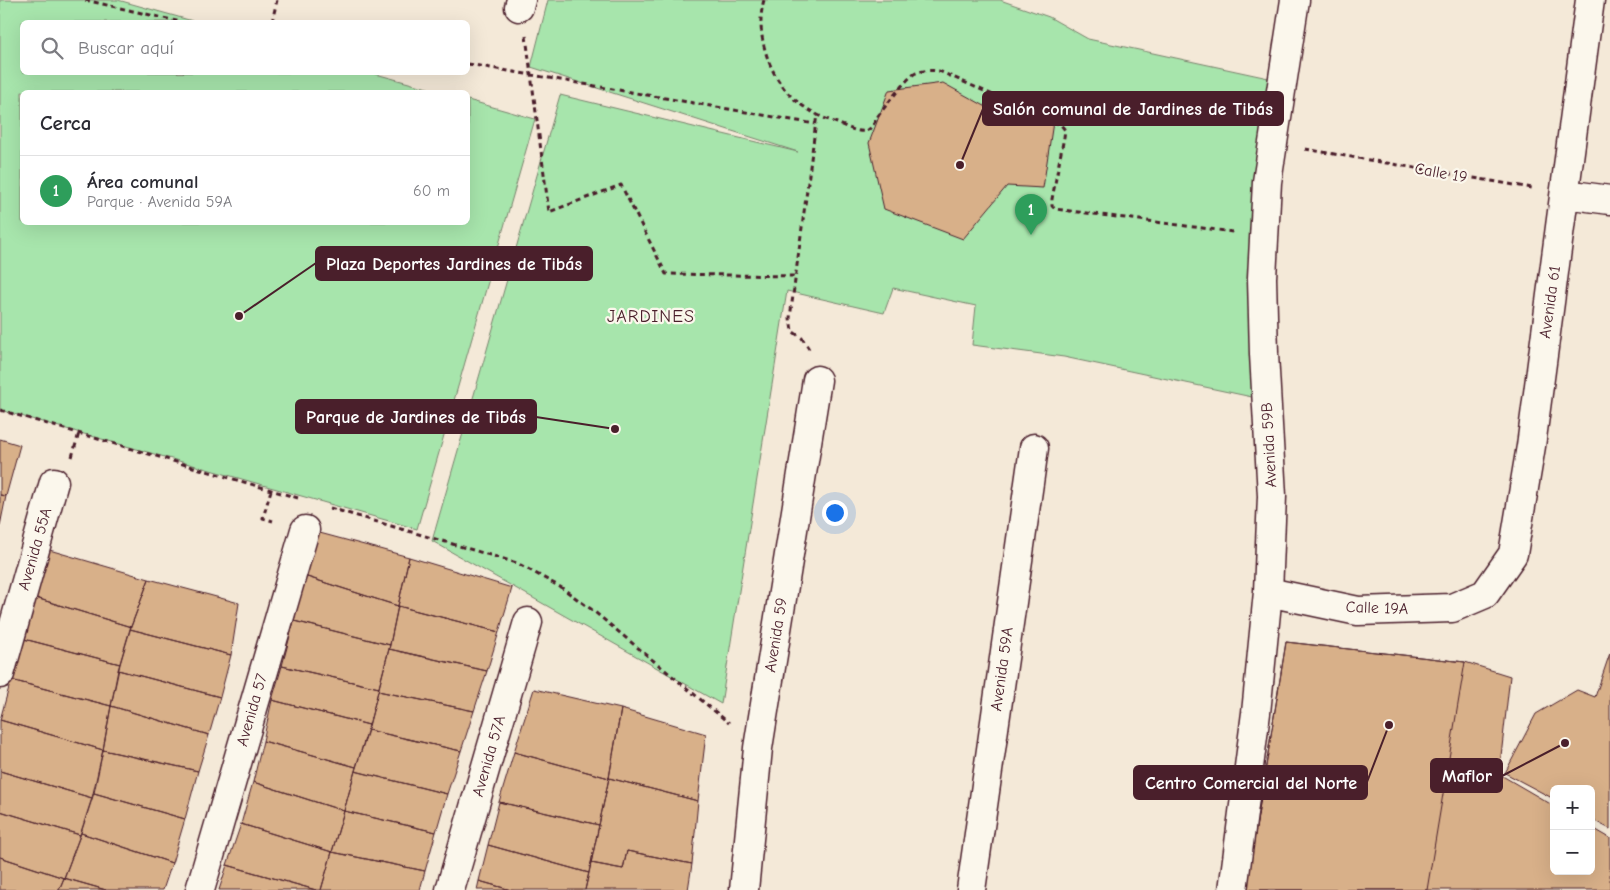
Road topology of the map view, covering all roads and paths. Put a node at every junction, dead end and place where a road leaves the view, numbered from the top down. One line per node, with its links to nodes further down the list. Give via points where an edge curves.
1 (85, 0): 7 (path)
2 (277, 0): 8 (path)
3 (764, 0): 11 (path, via 760,14 767,56 787,92)
4 (1295, 0): 13 (street, Avenida 59B)
5 (1590, 0): 14 (street, Avenida 61)
6 (520, 3): 10 (path, via 518,15 526,33)
7 (172, 20)
8 (272, 20)
9 (470, 64): 10 (path)
10 (532, 75): 12 (path); 17 (path, via 549,212 621,186 666,274)
11 (817, 114): 12 (path); 16 (path, via 848,128 866,131 914,74 938,71 1061,126 1064,137 1052,199 1055,208)
12 (816, 124): 17 (path)
13 (1273, 144): 14 (path, Calle 19); 27 (street, Avenida 59B, via 1267,182 1262,278 1272,496)
14 (1565, 194): 15 (street); 28 (street, Avenida 61, via 1513,554)
15 (1610, 200)
16 (1236, 232)
17 (795, 276): 18 (path, via 790,325 806,343)
18 (817, 380): 31 (street, Avenida 59)
19 (0, 410): 22 (path)
20 (1034, 448): 35 (street, Avenida 59A)
21 (54, 482): 30 (street, Avenida 55A)
22 (271, 490): 23 (path); 25 (path)
23 (305, 500)
24 (322, 506): 31 (path, via 517,563 542,576 591,609)
25 (263, 518)
26 (305, 530): 32 (street, Avenida 57)
27 (1268, 592): 28 (street, Calle 19A, via 1358,611 1452,608); 36 (street, Avenida 59B)
28 (1485, 594)
29 (528, 622): 33 (street, Avenida 57A)
30 (0, 674)
31 (758, 748): 34 (street, Avenida 59)
32 (200, 890)
33 (450, 890)
34 (744, 890)
35 (971, 890)
36 (1233, 890)

